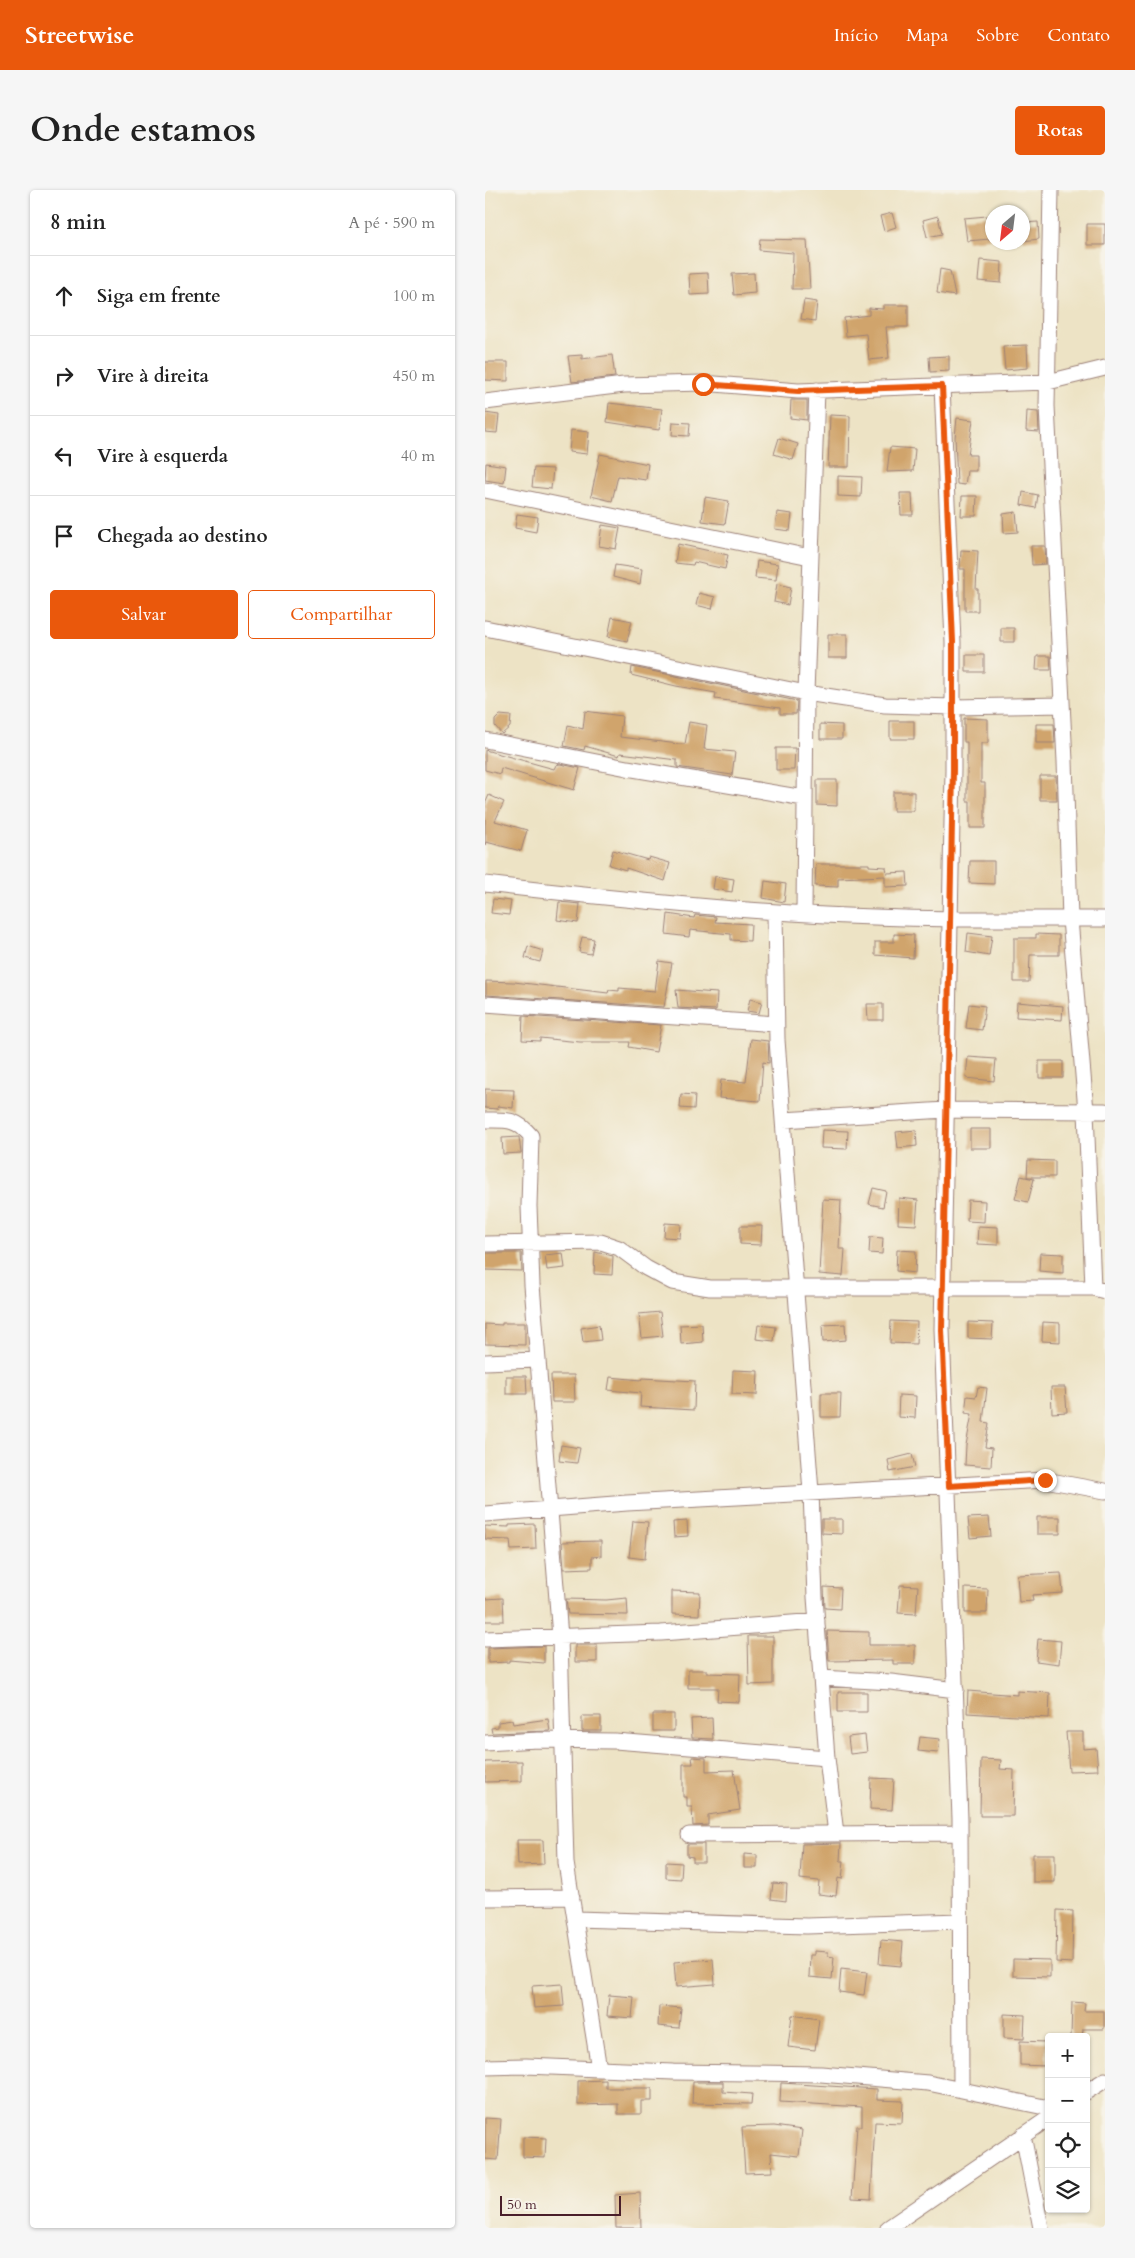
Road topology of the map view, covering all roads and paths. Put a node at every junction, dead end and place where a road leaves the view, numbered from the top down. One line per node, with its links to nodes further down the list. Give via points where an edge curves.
1 (1051, 190): 3 (street)
2 (1105, 368): 3 (street)
3 (1048, 382): 4 (street); 11 (street)
4 (942, 386): 5 (street); 12 (street)
5 (817, 390): 6 (street, via 703,384 625,385); 8 (street)
6 (485, 402)
7 (485, 490): 8 (street)
8 (810, 557): 10 (street)
9 (485, 628): 10 (street)
10 (806, 693): 12 (street, via 885,705); 14 (street)
11 (1062, 705): 12 (street); 19 (street)
12 (953, 707): 18 (street)
13 (485, 740): 14 (street)
14 (804, 798): 17 (street)
15 (485, 884): 16 (street)
16 (775, 912): 17 (street); 22 (street)
17 (804, 914): 18 (street)
18 (950, 918): 19 (street); 23 (street)
19 (1070, 919): 20 (street); 24 (street)
20 (1105, 919)
21 (485, 1004): 22 (street)
22 (777, 1024): 27 (street)
23 (946, 1110): 24 (street); 27 (street); 30 (street)
24 (1086, 1111): 25 (street); 32 (street)
25 (1105, 1111)
26 (485, 1120): 28 (street, via 511,1120 531,1136)
27 (783, 1120): 31 (street)
28 (531, 1242): 29 (street); 31 (street, via 601,1242 619,1248 672,1282 710,1288); 33 (street)
29 (485, 1244)
30 (943, 1287): 31 (street); 32 (street); 35 (street)
31 (795, 1288): 37 (street)
32 (1099, 1289)
33 (538, 1360): 34 (street); 38 (street)
34 (485, 1362)
35 (949, 1486): 36 (street, via 1045,1480); 37 (street); 44 (street)
36 (1105, 1491)
37 (811, 1492): 38 (street); 40 (street)
38 (550, 1509): 39 (street); 41 (street)
39 (485, 1514)
40 (817, 1621): 41 (street, via 661,1633); 43 (street)
41 (559, 1636): 42 (street); 45 (street)
42 (485, 1639)
43 (821, 1678): 44 (street); 47 (street)
44 (956, 1690): 48 (street)
45 (564, 1740): 46 (street); 47 (street); 51 (street, via 566,1863)
46 (485, 1743)
47 (827, 1758): 49 (street)
48 (960, 1833): 49 (street); 54 (street)
49 (836, 1834): 50 (street)
50 (689, 1835)
51 (572, 1897): 52 (street); 53 (street)
52 (485, 1898)
53 (576, 1919): 54 (street, via 807,1926); 56 (street)
54 (960, 1921): 58 (street)
55 (485, 2067): 56 (street)
56 (599, 2069): 58 (street, via 821,2074)
57 (1105, 2080): 59 (street)
58 (961, 2089): 60 (street)
59 (1090, 2089)
60 (1045, 2107)
61 (1045, 2121): 62 (street)
62 (1023, 2135): 63 (street); 64 (street)
63 (888, 2228)
64 (1041, 2228)

